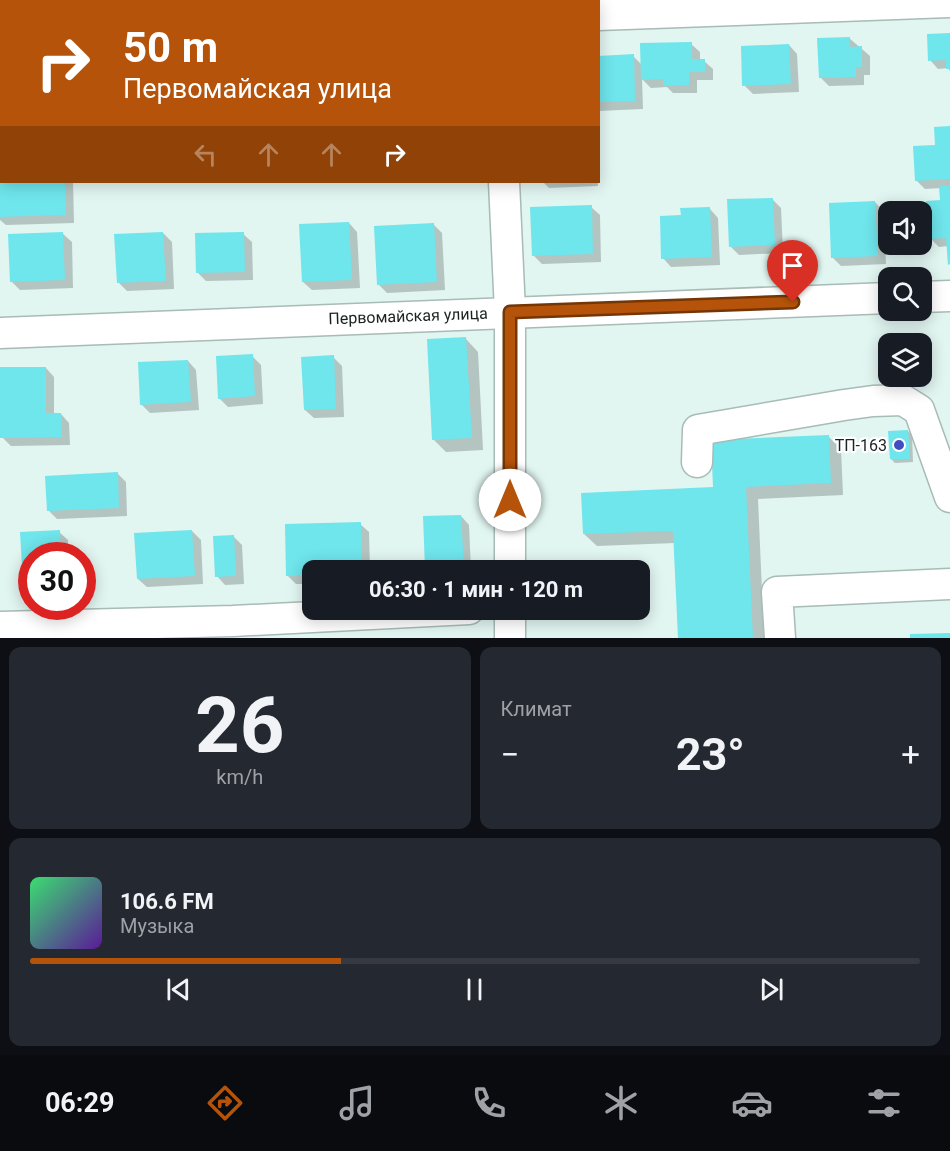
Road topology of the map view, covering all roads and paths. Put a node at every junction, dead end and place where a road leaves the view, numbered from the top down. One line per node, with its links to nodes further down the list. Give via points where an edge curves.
1 (950, 2): 2 (street)
2 (749, 4): 3 (street)
3 (600, 15)
4 (504, 183): 8 (street)
5 (950, 296): 6 (street)
6 (932, 297)
7 (878, 298): 8 (street, Первомайская улица)
8 (510, 312): 9 (street, Первомайская улица); 12 (street)
9 (0, 333)
10 (697, 462): 11 (street, via 698,430 854,404 903,400 919,410)
11 (950, 497)
12 (510, 560)
13 (950, 584): 19 (street, via 777,592)
14 (345, 620): 17 (street)
15 (510, 620): 18 (street)
16 (0, 627): 17 (street)
17 (233, 630)
18 (510, 638)
19 (780, 638)

